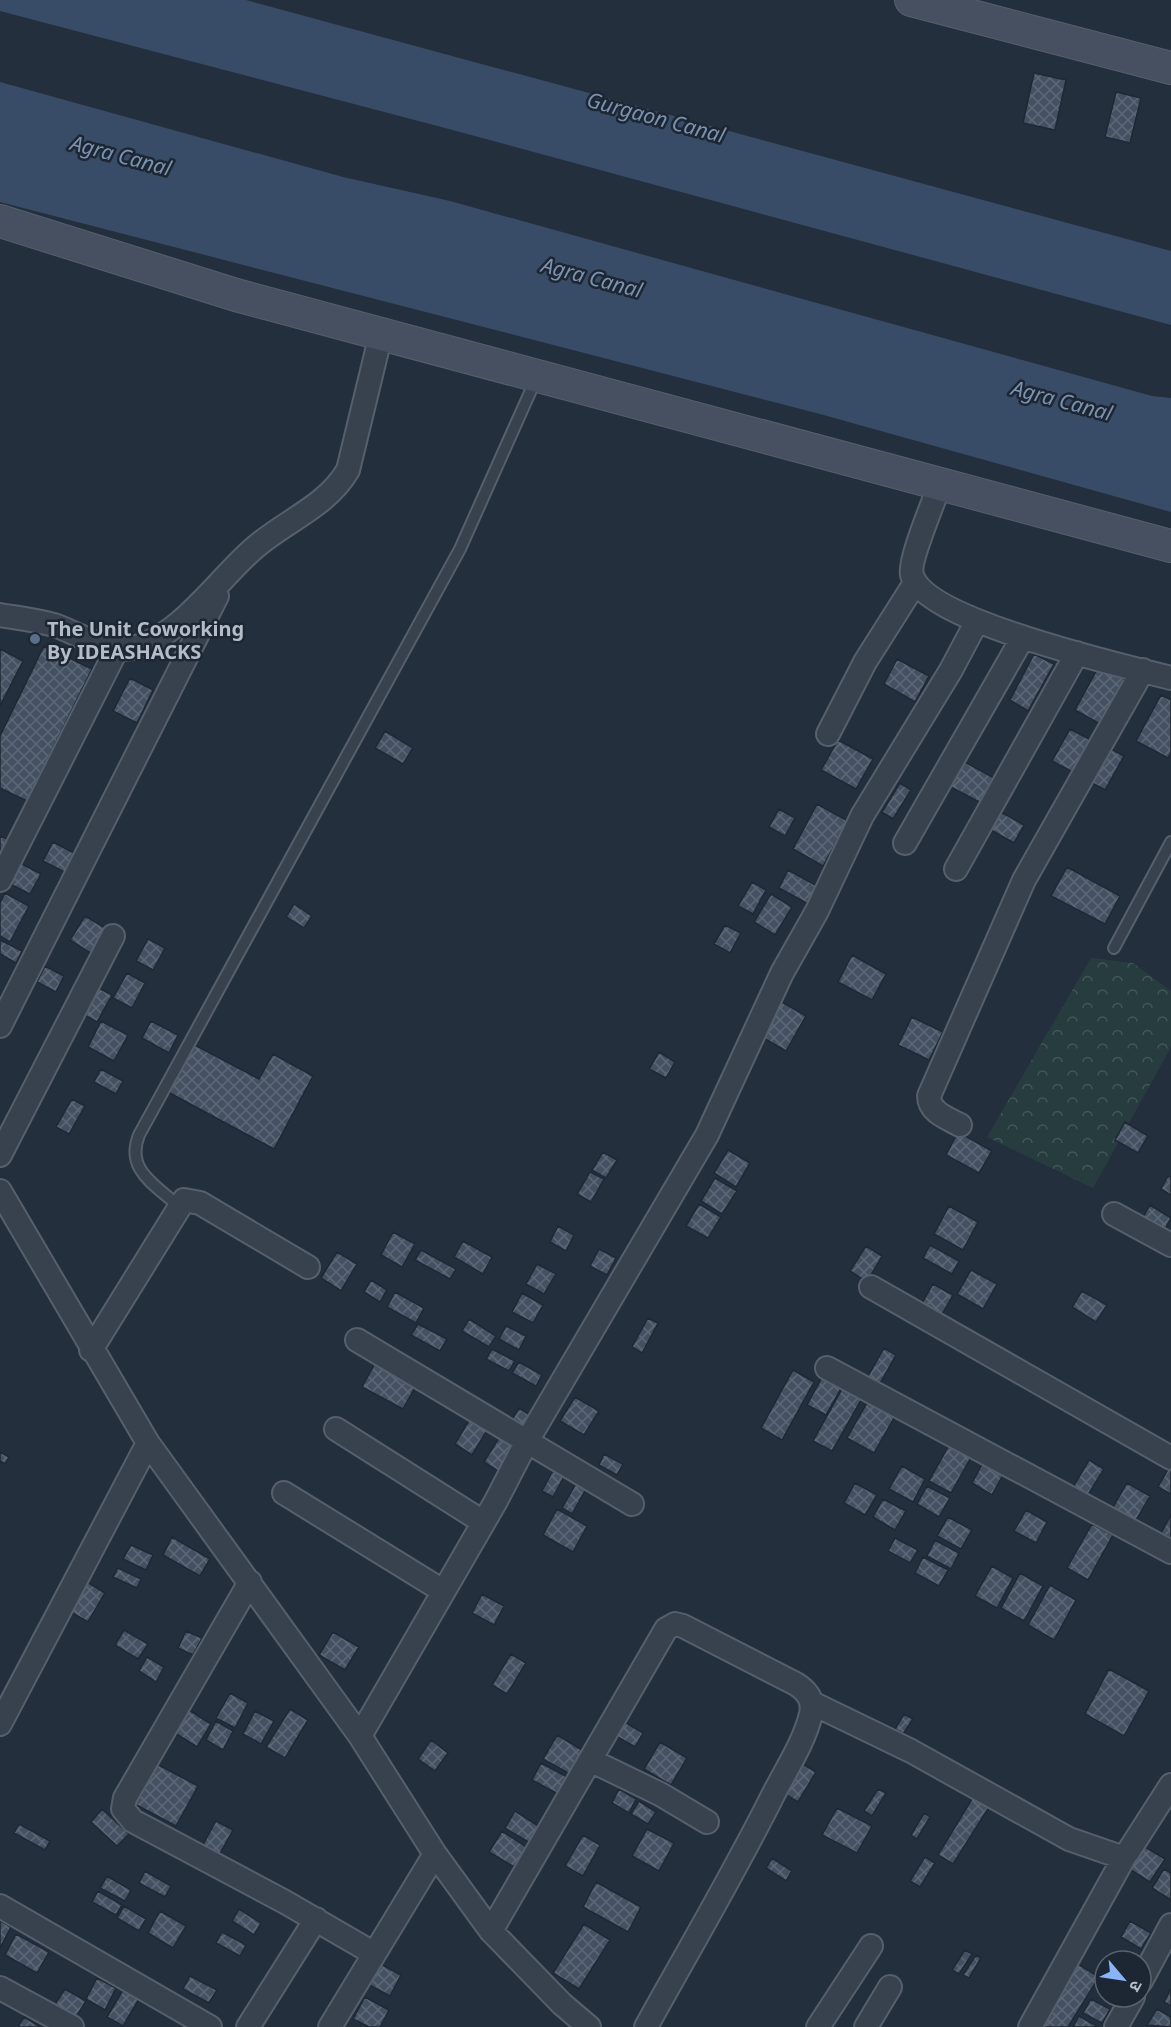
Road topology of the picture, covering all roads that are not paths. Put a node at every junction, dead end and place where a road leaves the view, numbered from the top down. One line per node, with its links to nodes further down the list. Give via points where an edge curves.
1 (911, 0): 2 (street)
2 (1171, 69)
3 (2, 221): 4 (street, via 236,295)
4 (381, 334): 5 (street); 8 (street, via 354,449 341,483 252,550)
5 (537, 376): 6 (street); 28 (lane, via 460,549 139,1135 133,1151 137,1167)
6 (940, 484): 7 (street); 9 (street, via 912,562)
7 (1171, 546)
8 (226, 578): 13 (street, via 173,627 133,648); 24 (street)
9 (915, 583): 11 (street, via 930,596); 17 (street, via 865,662)
10 (0, 615): 13 (street, via 54,626)
11 (977, 621): 12 (street); 38 (street, via 862,816 817,911 782,973 707,1135)
12 (1023, 637): 14 (street); 19 (street)
13 (117, 649): 21 (street)
14 (1077, 653): 15 (street); 20 (street)
15 (1143, 670): 16 (street); 25 (street, via 1024,880 929,1096 935,1111)
16 (1171, 678)
17 (828, 734)
18 (1171, 842): 23 (lane)
19 (905, 843)
20 (956, 869)
21 (0, 880)
22 (113, 936): 26 (street)
23 (1114, 948)
24 (0, 1026)
25 (960, 1125)
26 (0, 1155)
27 (0, 1191): 34 (street)
28 (178, 1206): 31 (street, via 189,1199 200,1203); 34 (street)
29 (1114, 1214): 30 (street)
30 (1171, 1245)
31 (308, 1268)
32 (871, 1287): 39 (street)
33 (357, 1340): 38 (street)
34 (91, 1350): 37 (street)
35 (827, 1368): 43 (street)
36 (336, 1430): 42 (street)
37 (148, 1443): 44 (street); 47 (street)
38 (526, 1443): 41 (street); 42 (street)
39 (1171, 1458)
40 (284, 1493): 45 (street)
41 (632, 1504)
42 (483, 1522): 45 (street)
43 (1171, 1552)
44 (250, 1582): 48 (street); 55 (street, via 131,1788 123,1809 134,1821)
45 (443, 1591): 48 (street)
46 (812, 1703): 49 (street, via 796,1684 675,1624 660,1636); 53 (street, via 911,1751 1069,1839 1121,1857); 69 (street, via 802,1737 752,1838)
47 (0, 1725)
48 (360, 1736): 52 (street)
49 (592, 1761): 51 (street); 57 (street)
50 (1171, 1785): 53 (street)
51 (707, 1822)
52 (435, 1854): 57 (street); 59 (street)
53 (1126, 1854): 72 (street)
54 (0, 1906): 65 (street)
55 (316, 1919): 59 (street); 66 (street)
56 (1171, 1925): 60 (street)
57 (491, 1930): 68 (street)
58 (871, 1946): 70 (street)
59 (373, 1953): 67 (street)
60 (1153, 1959)
61 (890, 1987): 71 (street)
62 (0, 1988): 64 (street)
63 (1126, 2009): 73 (street)
64 (72, 2027)
65 (210, 2027)
66 (248, 2027)
67 (330, 2027)
68 (589, 2027)
69 (646, 2027)
70 (818, 2027)
71 (866, 2027)
72 (1030, 2027)
73 (1116, 2027)

